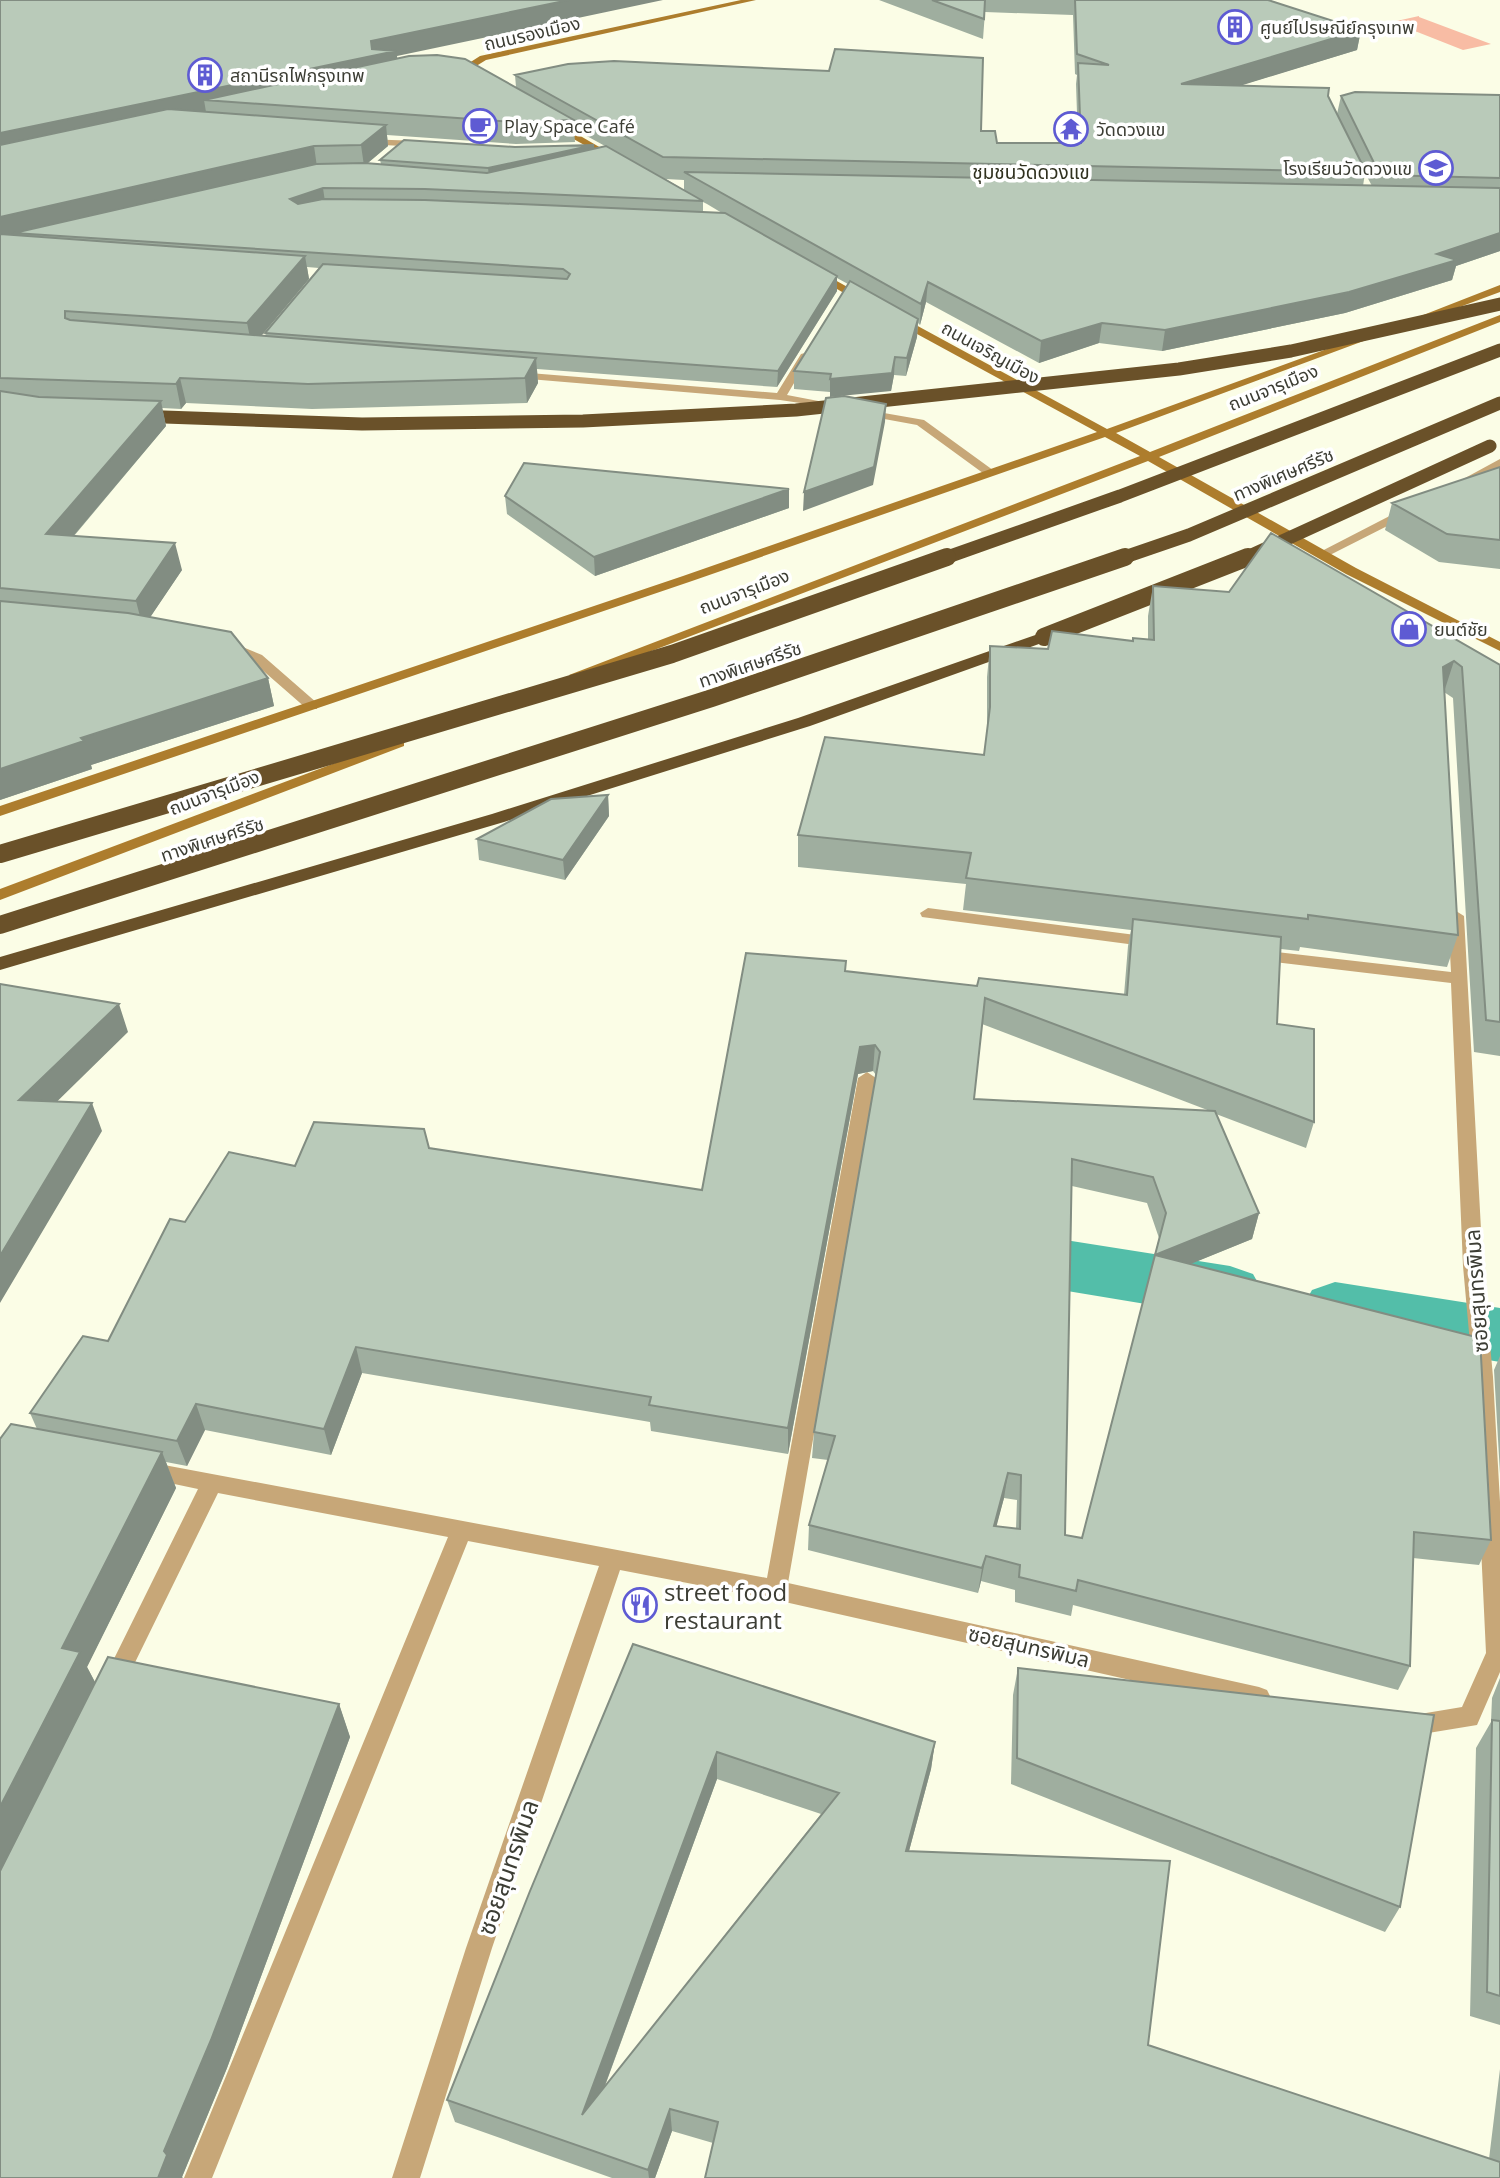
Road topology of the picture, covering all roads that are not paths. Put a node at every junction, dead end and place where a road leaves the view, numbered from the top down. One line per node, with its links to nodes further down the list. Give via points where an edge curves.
1 (752, 0): 2 (main road, ถนนรองเมือง, via 483,58 469,66 465,76)
2 (480, 83)
3 (547, 121): 9 (main road)
4 (353, 140): 5 (street)
5 (401, 143): 6 (street); 8 (street)
6 (427, 145)
7 (569, 148): 9 (street)
8 (393, 150)
9 (596, 153): 10 (main road)
10 (621, 162)
11 (811, 270): 13 (main road)
12 (1500, 288): 25 (main road, ถนนจารุเมือง, via 1198,402)
13 (846, 290): 14 (street); 16 (main road)
14 (839, 302)
15 (1500, 304): 24 (highway, bridge, via 1291,351 1179,369 796,411 583,421 362,424)
16 (881, 310)
17 (892, 316): 25 (main road, ถนนเจริญเมือง)
18 (1500, 318): 27 (main road, ถนนจารุเมือง)
19 (809, 349): 22 (street)
20 (1500, 351): 39 (highway, ทางพิเศษศรีรัช, bridge, via 1120,496 672,654)
21 (504, 373): 22 (street)
22 (780, 397): 30 (street, via 920,422)
23 (1500, 403): 43 (highway, ทางพิเศษศรีรัช, bridge, via 1189,535 699,702)
24 (115, 416)
25 (1100, 433): 27 (main road, ถนนเจริญเมือง); 30 (main road, ถนนจารุเมือง)
26 (1500, 441): 46 (highway, bridge, via 1248,557 1044,638 816,718 498,818)
27 (1146, 457): 34 (main road, ถนนเจริญเมือง); 40 (main road, ถนนจารุเมือง)
28 (1500, 463): 29 (street)
29 (1485, 471): 31 (street); 32 (street)
30 (991, 473): 37 (main road, ถนนจารุเมือง)
31 (1500, 473)
32 (1450, 489)
33 (1415, 507): 34 (street)
34 (1322, 554): 36 (main road, ถนนเจริญเมือง)
35 (210, 640): 37 (street, via 257,659)
36 (1500, 647)
37 (312, 706): 38 (main road, ถนนจารุเมือง)
38 (0, 811)
39 (0, 854)
40 (0, 895)
41 (1455, 899): 47 (street, ซอยสุนทรพิมล)
42 (928, 913): 44 (street)
43 (0, 925)
44 (1170, 944)
45 (1238, 953): 47 (street)
46 (0, 964)
47 (1460, 979): 56 (street, ซอยสุนทรพิมล, via 1497,1653 1469,1717 1421,1726)
48 (867, 1078): 53 (street)
49 (132, 1468): 50 (street, ซอยสุนทรพิมล)
50 (212, 1483): 51 (street, ซอยสุนทรพิมล); 55 (street)
51 (461, 1531): 52 (street, ซอยสุนทรพิมล); 57 (street)
52 (612, 1558): 53 (street, ซอยสุนทรพิมล); 58 (street, ซอยสุนทรพิมล)
53 (776, 1590): 54 (street, ซอยสุนทรพิมล)
54 (1275, 1701)
55 (103, 1703)
56 (1395, 1724)
57 (198, 2178)
58 (406, 2178)

